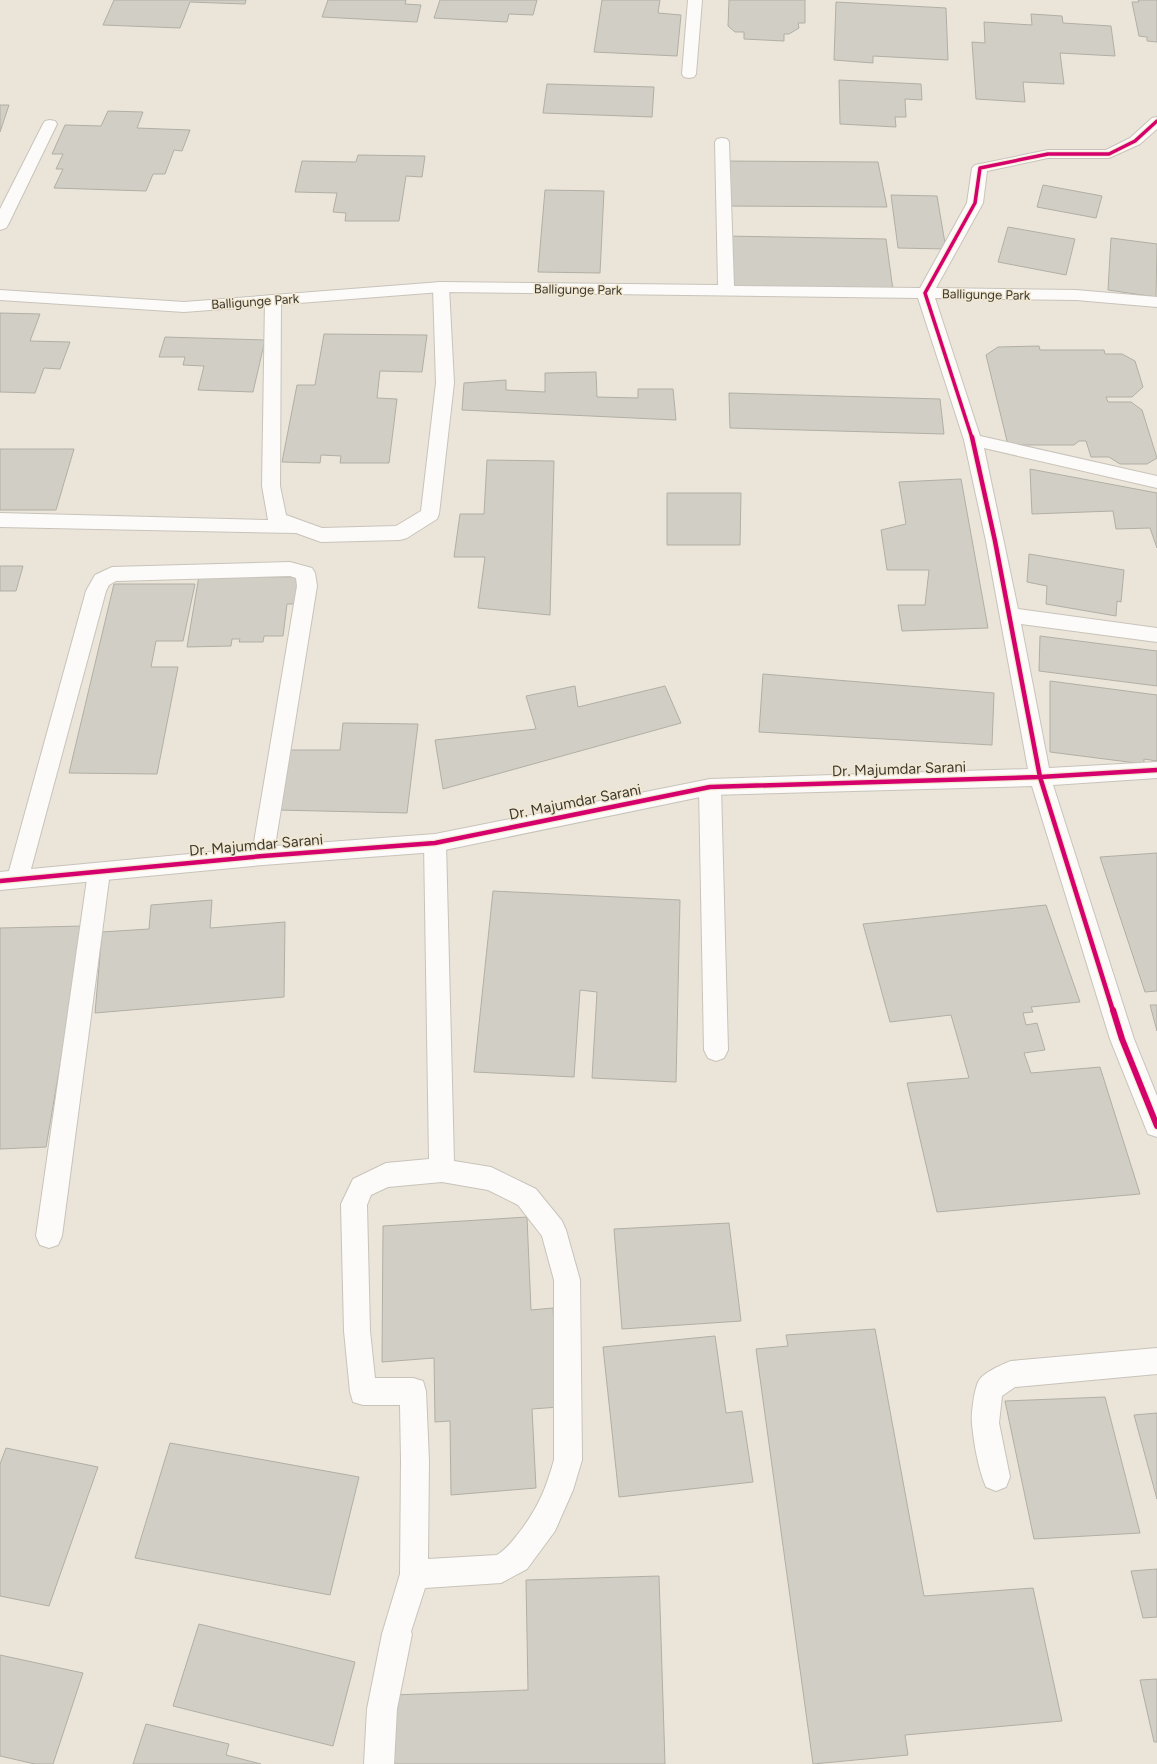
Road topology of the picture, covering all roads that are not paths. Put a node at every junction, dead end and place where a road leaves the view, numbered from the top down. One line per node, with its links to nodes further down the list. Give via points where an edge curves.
1 (695, 0): 2 (street)
2 (689, 74)
3 (1157, 121): 9 (street, via 1135,141 1109,154 1048,154 980,168 975,203)
4 (50, 124): 6 (street)
5 (722, 142): 8 (street)
6 (0, 225)
7 (441, 287): 8 (street, Balligunge Park); 11 (street, Balligunge Park); 16 (street, via 445,383 430,514 400,533 321,536)
8 (726, 291): 9 (street, Balligunge Park)
9 (925, 293): 12 (street, Balligunge Park, via 1076,295); 13 (street)
10 (0, 295): 11 (street, Balligunge Park, via 184,307)
11 (273, 300): 16 (street, via 271,486 277,518)
12 (1157, 302)
13 (973, 440): 14 (street); 17 (street)
14 (1157, 482)
15 (0, 520): 16 (street)
16 (300, 527)
17 (1009, 615): 18 (street); 20 (street)
18 (1157, 635)
19 (1157, 770): 20 (street, Dr. Majumdar Sarani)
20 (1040, 777): 21 (street, Dr. Majumdar Sarani); 27 (street, via 1122,1039)
21 (710, 788): 22 (street, Dr. Majumdar Sarani); 26 (street)
22 (434, 843): 23 (street, Dr. Majumdar Sarani); 28 (street)
23 (263, 856): 24 (street, Dr. Majumdar Sarani); 25 (street, via 307,586 305,573 290,569 112,574 102,580 96,591)
24 (99, 872): 25 (street, Dr. Majumdar Sarani); 29 (street)
25 (9, 881)
26 (716, 1050)
27 (1157, 1126)
28 (442, 1170): 32 (street, via 386,1175 362,1187 354,1204 357,1332 363,1392 413,1391); 32 (street, via 491,1179 527,1196 552,1230 567,1280 568,1460 559,1490 545,1521 517,1559 501,1569)
29 (49, 1236)
30 (1157, 1361): 31 (street, via 1011,1374 989,1389 985,1423)
31 (996, 1477)
32 (414, 1574): 33 (street, via 397,1634 382,1709)
33 (379, 1764)

